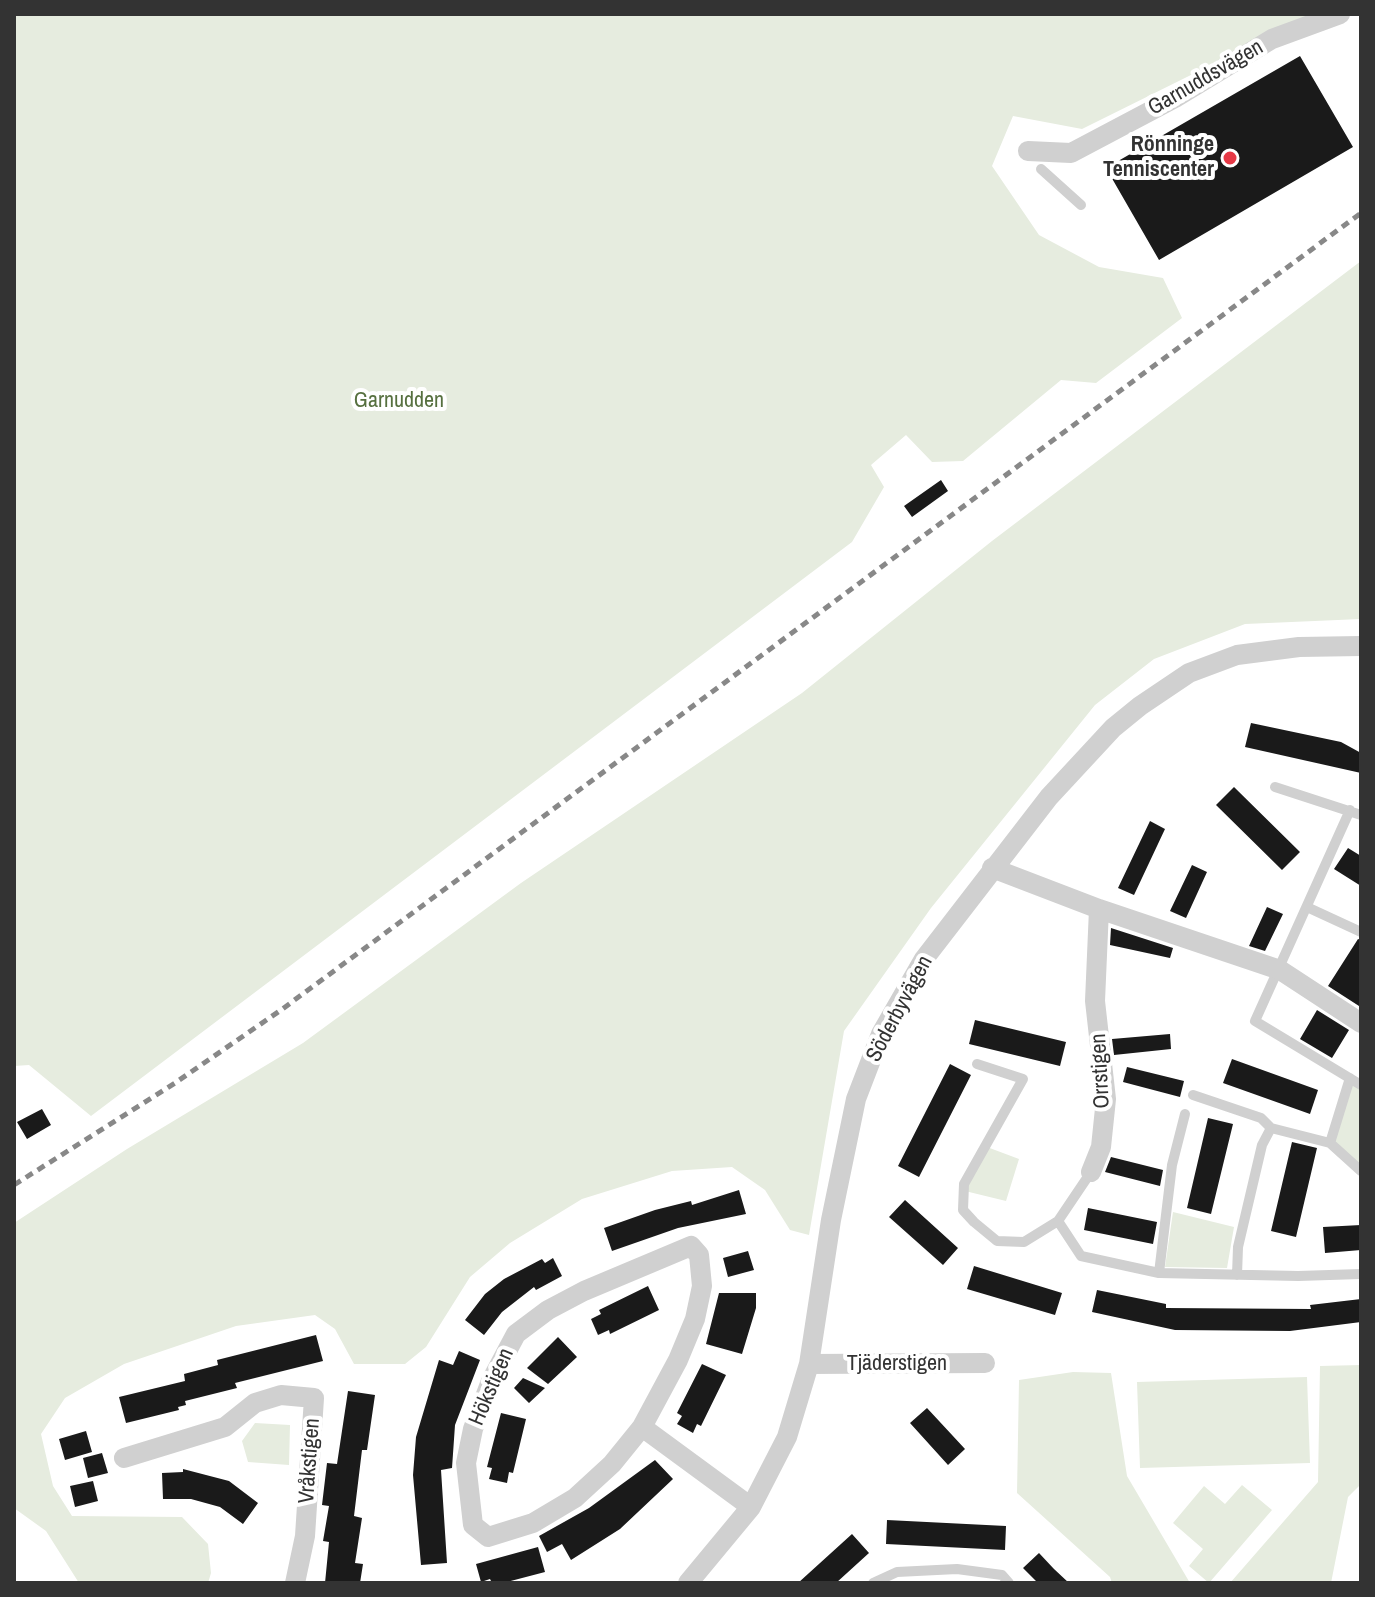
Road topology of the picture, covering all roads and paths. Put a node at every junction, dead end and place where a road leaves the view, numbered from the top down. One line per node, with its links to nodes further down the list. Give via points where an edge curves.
1 (1340, 14): 3 (street, Garnuddsvägen, via 1272,39 1175,98 1071,153)
2 (1028, 151): 3 (street, Garnuddsvägen)
3 (1045, 160): 4 (lane)
4 (1081, 205)
5 (1361, 646): 8 (street, Söderbyvägen, via 1237,655 1189,673 1140,706 1078,765)
6 (1275, 787): 7 (lane)
7 (1356, 812): 9 (lane)
8 (992, 868): 10 (street); 28 (street, Söderbyvägen, via 924,959 881,1034 856,1099)
9 (1309, 908): 11 (lane); 12 (lane)
10 (1099, 909): 12 (street); 22 (street, Orrstigen, via 1095,1001 1106,1099 1101,1147)
11 (1361, 932)
12 (1280, 970): 13 (street); 15 (lane, via 1255,1021)
13 (1361, 1023)
14 (977, 1064): 23 (lane, Orrstigen, via 1023,1079 964,1184 963,1210 997,1241 1024,1242)
15 (1350, 1078): 16 (lane); 20 (lane)
16 (1361, 1085)
17 (1193, 1095): 19 (lane, via 1261,1118)
18 (1185, 1114): 24 (lane, via 1172,1165)
19 (1271, 1128): 20 (lane); 26 (lane, via 1262,1145)
20 (1330, 1143): 21 (lane)
21 (1361, 1171)
22 (1091, 1172): 23 (lane, Orrstigen)
23 (1058, 1221): 24 (lane, via 1081,1256)
24 (1159, 1273): 26 (lane)
25 (1361, 1274): 26 (lane)
26 (1237, 1275)
27 (985, 1363): 28 (street, Tjäderstigen)
28 (809, 1364): 31 (street, Söderbyvägen, via 787,1437)
29 (642, 1427): 29 (street, Hökstigen, via 695,1319 702,1286 699,1255 691,1246 584,1291 516,1334 473,1429 466,1463 473,1525 488,1537 533,1523 575,1498); 31 (street)
30 (124, 1458): 32 (street, Vråkstigen, via 225,1427 255,1403 281,1395 314,1398 305,1536)
31 (751, 1507): 33 (street, Söderbyvägen)
32 (295, 1583)
33 (688, 1583)
34 (873, 1583): 35 (lane, via 897,1572 957,1569 1002,1575)
35 (1009, 1583)

